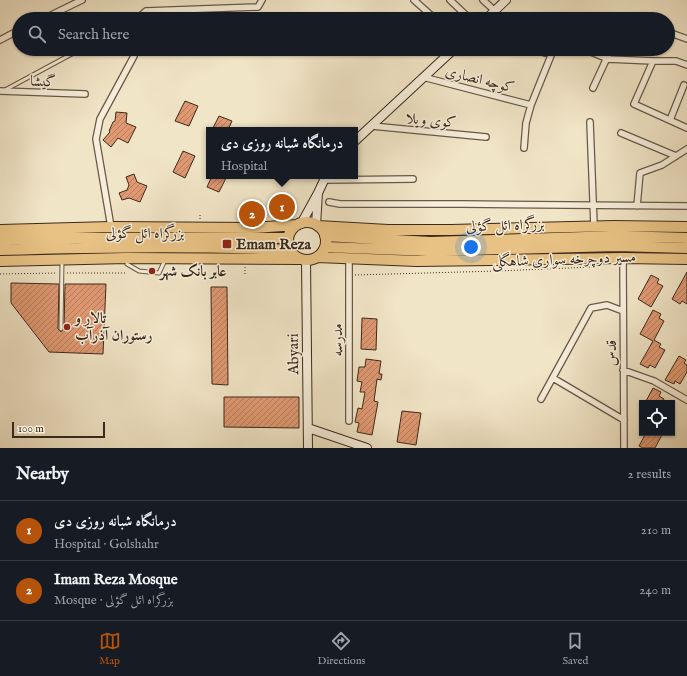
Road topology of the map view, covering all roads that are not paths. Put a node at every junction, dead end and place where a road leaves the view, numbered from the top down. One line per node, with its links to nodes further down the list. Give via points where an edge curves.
1 (82, 0): 8 (street)
2 (262, 0): 9 (street, via 258,7)
3 (414, 0): 10 (street)
4 (450, 0): 11 (street)
5 (483, 0): 7 (street)
6 (506, 0): 7 (main road)
7 (495, 11)
8 (57, 12)
9 (145, 12)
10 (427, 12)
11 (463, 12)
12 (12, 34): 15 (street)
13 (675, 35): 14 (street)
14 (687, 39)
15 (0, 40)
16 (68, 56): 28 (lane)
17 (134, 56): 52 (street, via 100,119 96,139)
18 (447, 56): 25 (main road)
19 (551, 56): 30 (street)
20 (599, 56): 22 (street)
21 (609, 56): 22 (street)
22 (608, 60): 23 (street); 27 (street)
23 (653, 60): 24 (street, via 676,61); 31 (street, via 634,104)
24 (687, 65)
25 (423, 78): 30 (street, کوچه انصاری); 33 (main road)
26 (684, 85): 31 (street)
27 (594, 88)
28 (2, 91): 29 (street, گیشا)
29 (85, 94)
30 (531, 105): 38 (street, via 526,123)
31 (670, 120): 34 (street)
32 (590, 122): 46 (street)
33 (372, 126): 36 (street, کوی ویلا); 37 (main road)
34 (687, 128)
35 (621, 133): 40 (street)
36 (486, 137)
37 (358, 138)
38 (524, 148)
39 (687, 149): 40 (street)
40 (676, 156): 47 (street, via 662,165 640,173)
41 (358, 178): 43 (street)
42 (325, 179): 44 (main road)
43 (413, 179)
44 (318, 193): 49 (main road); 50 (main road)
45 (329, 202): 46 (street)
46 (593, 205): 47 (street); 51 (street)
47 (637, 206): 48 (street)
48 (687, 206)
49 (299, 225): 50 (highway, via 306,223); 52 (highway, via 252,228); 55 (highway)
50 (317, 226): 51 (highway, via 451,230); 58 (highway)
51 (594, 226): 53 (highway)
52 (111, 227): 54 (highway)
53 (687, 227)
54 (0, 230)
55 (288, 238): 57 (highway, بزرگراه ائل گؤلی); 61 (highway)
56 (687, 238): 58 (highway, بزرگراه ائل گؤلی, via 618,236 430,242)
57 (0, 240)
58 (325, 241): 59 (highway, بزرگراه ائل گؤلی, via 430,251 617,246); 62 (highway)
59 (687, 248)
60 (0, 250): 61 (highway, بزرگراه ائل گؤلی, via 134,247)
61 (290, 250): 68 (highway)
62 (318, 257): 64 (highway); 68 (highway)
63 (166, 258): 66 (highway); 68 (highway); 70 (lane, via 159,273 139,271)
64 (349, 258): 65 (highway, via 417,261); 78 (street, مدرسه)
65 (623, 258): 67 (highway); 71 (street, قدس)
66 (62, 259): 69 (highway); 72 (lane)
67 (687, 259)
68 (303, 260): 79 (main road, Abyari)
69 (0, 261)
70 (127, 264)
71 (623, 311): 73 (street, قدس); 74 (street, via 607,305 591,308)
72 (61, 329)
73 (623, 370): 76 (street, via 654,381); 77 (street, قدس)
74 (553, 378): 75 (street); 77 (street)
75 (541, 399)
76 (687, 400)
77 (624, 420): 83 (street, قدس)
78 (349, 421)
79 (308, 428): 80 (main road); 81 (main road, Abyari)
80 (350, 445): 82 (main road)
81 (308, 448)
82 (367, 448)
83 (624, 448)

